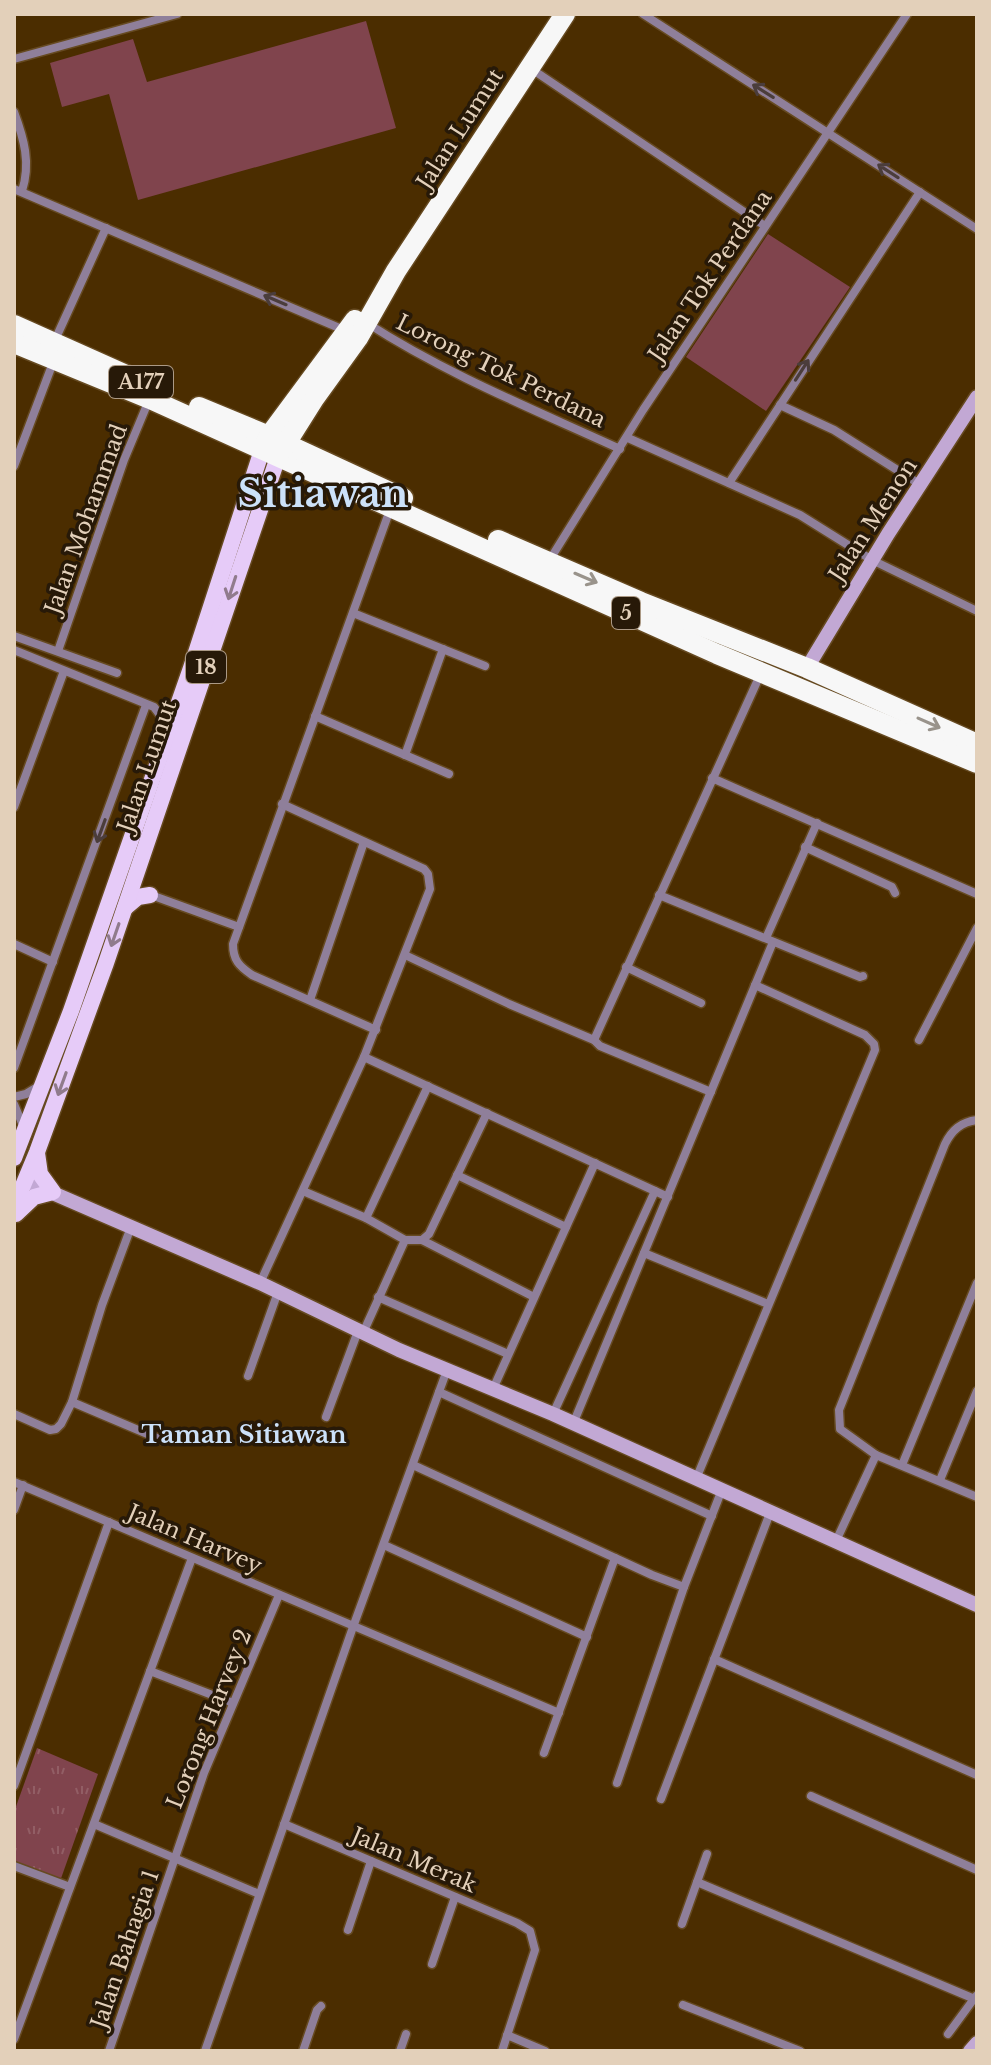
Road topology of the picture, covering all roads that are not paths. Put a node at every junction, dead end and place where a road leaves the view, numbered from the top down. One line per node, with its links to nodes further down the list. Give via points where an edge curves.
1 (177, 14): 5 (street)
2 (643, 14): 8 (street, one-way to 2)
3 (907, 14): 8 (street, Jalan Tok Perdana)
4 (557, 17): 6 (highway, Jalan Lumut)
5 (14, 59)
6 (529, 67): 11 (street); 14 (highway, Jalan Lumut)
7 (14, 112): 9 (street, via 28,161)
8 (829, 132): 10 (street, one-way to 8); 11 (street, Jalan Tok Perdana)
9 (18, 190): 12 (street)
10 (920, 192): 13 (street); 22 (street, one-way to 10)
11 (765, 226): 23 (street, Jalan Tok Perdana)
12 (106, 228): 17 (street, one-way to 12); 19 (street)
13 (977, 229)
14 (396, 271): 15 (highway, Jalan Lumut); 17 (highway, Jalan Lumut)
15 (367, 323): 24 (highway, Jalan Lumut); 25 (street, Lorong Tok Perdana, via 444,367)
16 (14, 325): 19 (highway, A177)
17 (347, 331): 24 (highway, Jalan Lumut)
18 (14, 343): 19 (highway, A177)
19 (54, 351): 21 (highway, A177); 24 (highway, A177); 26 (street)
20 (977, 397): 29 (street, Jalan Menon)
21 (150, 399): 24 (highway, A177); 39 (street, Jalan Mohammad)
22 (780, 405): 28 (street); 29 (street, via 834,430)
23 (628, 438): 25 (street, Jalan Tok Perdana); 28 (street, Lorong Tok Perdana)
24 (274, 446): 30 (highway, 5); 32 (highway, 5); 48 (main road, Jalan Lumut / 18); 59 (main road, Jalan Lumut / 18, one-way to 59)
25 (620, 449): 32 (street, Jalan Tok Perdana)
26 (16, 456): 27 (street)
27 (14, 466)
28 (729, 483): 31 (street, Lorong Tok Perdana, via 800,515)
29 (921, 485): 31 (street, Jalan Menon)
30 (391, 507): 35 (street); 43 (highway, 5)
31 (872, 560): 34 (street, Lorong Tok Perdana); 41 (street, Jalan Menon)
32 (548, 561): 33 (highway, 5, one-way to 33)
33 (641, 602): 41 (highway, 5); 43 (highway, via 752,657)
34 (977, 611)
35 (353, 613): 37 (street); 46 (street)
36 (14, 636): 39 (street)
37 (443, 649): 40 (street); 50 (street)
38 (14, 650): 42 (street)
39 (58, 651): 44 (street)
40 (485, 666)
41 (807, 668): 47 (highway, via 812,682 869,708); 49 (highway, 5, one-way to 49)
42 (64, 671): 45 (street); 55 (street)
43 (761, 672): 47 (highway, 5); 53 (street)
44 (117, 673)
45 (146, 705): 48 (street, via 163,719); 70 (street, one-way to 70)
46 (315, 716): 50 (street); 54 (street)
47 (890, 726): 51 (highway, 5)
48 (165, 740): 74 (main road, Jalan Lumut / 18)
49 (972, 744)
50 (405, 755): 52 (street)
51 (977, 763)
52 (449, 774)
53 (712, 778): 56 (street); 63 (street)
54 (282, 804): 57 (street); 65 (street)
55 (14, 807)
56 (817, 823): 58 (street); 61 (street)
57 (364, 842): 69 (street, via 428,874 430,889); 76 (street)
58 (805, 847): 60 (street); 67 (street)
59 (136, 872): 62 (main road); 64 (main road, Jalan Lumut / 18)
60 (895, 893)
61 (977, 894)
62 (150, 895): 64 (main road); 65 (street)
63 (659, 895): 67 (street); 72 (street)
64 (125, 908): 71 (main road, Jalan Lumut / 18, one-way to 71)
65 (239, 927): 76 (street, via 233,951 237,964)
66 (977, 928): 82 (street)
67 (770, 940): 73 (street); 75 (street)
68 (14, 944): 70 (street)
69 (405, 955): 79 (street); 81 (street)
70 (53, 962): 84 (street)
71 (106, 963): 74 (main road, via 95,979); 78 (main road, Jalan Lumut / 18)
72 (626, 967): 77 (street); 81 (street)
73 (863, 976)
74 (79, 982): 80 (main road, Jalan Lumut / 18)
75 (755, 985): 87 (street); 114 (street, via 865,1035 875,1050)
76 (310, 1000): 79 (street)
77 (701, 1003)
78 (87, 1016): 80 (main road, via 72,1018); 93 (main road, Jalan Lumut / 18, one-way to 93)
79 (376, 1030): 83 (street)
80 (61, 1038): 85 (main road, Jalan Lumut / 18)
81 (594, 1040): 87 (street)
82 (919, 1040)
83 (364, 1057): 86 (street); 97 (street)
84 (14, 1068)
85 (44, 1083): 88 (street); 92 (main road, Jalan Lumut / 18)
86 (428, 1086): 90 (street); 103 (street)
87 (711, 1092): 100 (street)
88 (14, 1097)
89 (14, 1104): 92 (street)
90 (487, 1113): 94 (street); 95 (street)
91 (977, 1120): 128 (street, via 956,1128 945,1144 839,1410 840,1429)
92 (19, 1145): 96 (main road)
93 (37, 1152): 96 (main road, Jalan Lumut / 18); 99 (main road, via 40,1174)
94 (595, 1163): 98 (street); 105 (street)
95 (457, 1175): 105 (street); 107 (street)
96 (20, 1182): 99 (street); 101 (main road, Jalan Lumut / 18)
97 (303, 1191): 103 (street); 109 (street)
98 (655, 1191): 100 (street); 124 (street)
99 (53, 1192): 102 (main road, via 34,1197); 104 (street)
100 (668, 1197): 108 (street)
101 (14, 1207)
102 (14, 1216)
103 (366, 1218): 106 (street)
104 (131, 1227): 109 (street); 122 (street)
105 (566, 1227): 113 (street)
106 (405, 1240): 107 (street); 112 (street)
107 (422, 1240): 113 (street)
108 (644, 1253): 114 (street); 126 (street)
109 (260, 1283): 111 (street)
110 (977, 1283): 130 (street)
111 (278, 1292): 115 (street); 118 (street)
112 (378, 1297): 115 (street); 116 (street)
113 (534, 1297): 116 (street)
114 (768, 1304): 131 (street)
115 (360, 1332): 117 (street); 125 (street)
116 (508, 1354): 119 (street)
117 (447, 1370): 119 (street); 121 (street)
118 (248, 1376)
119 (493, 1389): 124 (street)
120 (977, 1391): 132 (street)
121 (439, 1392): 129 (street); 138 (street)
122 (72, 1402): 123 (street, via 56,1429); 127 (street)
123 (14, 1414)
124 (553, 1414): 126 (street)
125 (326, 1417)
126 (573, 1424): 131 (street)
127 (164, 1441)
128 (876, 1455): 130 (street); 140 (street)
129 (413, 1465): 141 (street); 143 (street)
130 (902, 1465): 132 (street)
131 (696, 1479): 134 (street)
132 (940, 1480): 135 (street)
133 (18, 1484): 136 (street); 139 (street, Jalan Harvey)
134 (721, 1492): 137 (street); 138 (street)
135 (977, 1497)
136 (14, 1510)
137 (770, 1513): 140 (street); 149 (street)
138 (712, 1516): 144 (street)
139 (109, 1522): 142 (street, Jalan Harvey); 156 (street)
140 (836, 1541): 146 (street)
141 (384, 1545): 147 (street); 148 (street)
142 (192, 1558): 145 (street, Jalan Harvey); 150 (street)
143 (615, 1558): 144 (street); 148 (street)
144 (684, 1587): 155 (street)
145 (279, 1595): 147 (street, Jalan Harvey); 151 (street, Lorong Harvey 2)
146 (977, 1605)
147 (353, 1627): 152 (street, Jalan Harvey); 160 (street)
148 (587, 1637): 152 (street)
149 (714, 1659): 154 (street); 158 (street)
150 (150, 1671): 151 (street); 159 (street)
151 (233, 1703): 162 (street, Lorong Harvey 2)
152 (559, 1713): 153 (street)
153 (544, 1753)
154 (977, 1775)
155 (617, 1783)
156 (14, 1786)
157 (811, 1796): 165 (street)
158 (661, 1799)
159 (94, 1824): 162 (street); 167 (street)
160 (284, 1824): 163 (street, Jalan Merak); 168 (street)
161 (707, 1854): 166 (street)
162 (175, 1858): 168 (street); 181 (street, Jalan Bahagia 1)
163 (371, 1861): 169 (street, Jalan Merak); 171 (street)
164 (14, 1866): 167 (street)
165 (977, 1870)
166 (697, 1882): 170 (street); 173 (street)
167 (70, 1887): 179 (street)
168 (259, 1894): 182 (street)
169 (455, 1897): 172 (street); 178 (street, Jalan Merak, via 530,1931 535,1950)
170 (682, 1924)
171 (348, 1930)
172 (432, 1964)
173 (976, 1998): 177 (street)
174 (683, 2005): 187 (street)
175 (321, 2006): 183 (street)
176 (406, 2034): 184 (street)
177 (948, 2034)
178 (507, 2035): 185 (street); 186 (street)
179 (14, 2039)
180 (977, 2043): 188 (street)
181 (109, 2051)
182 (205, 2051)
183 (303, 2051)
184 (400, 2051)
185 (502, 2051)
186 (545, 2051)
187 (800, 2051)
188 (970, 2051)

